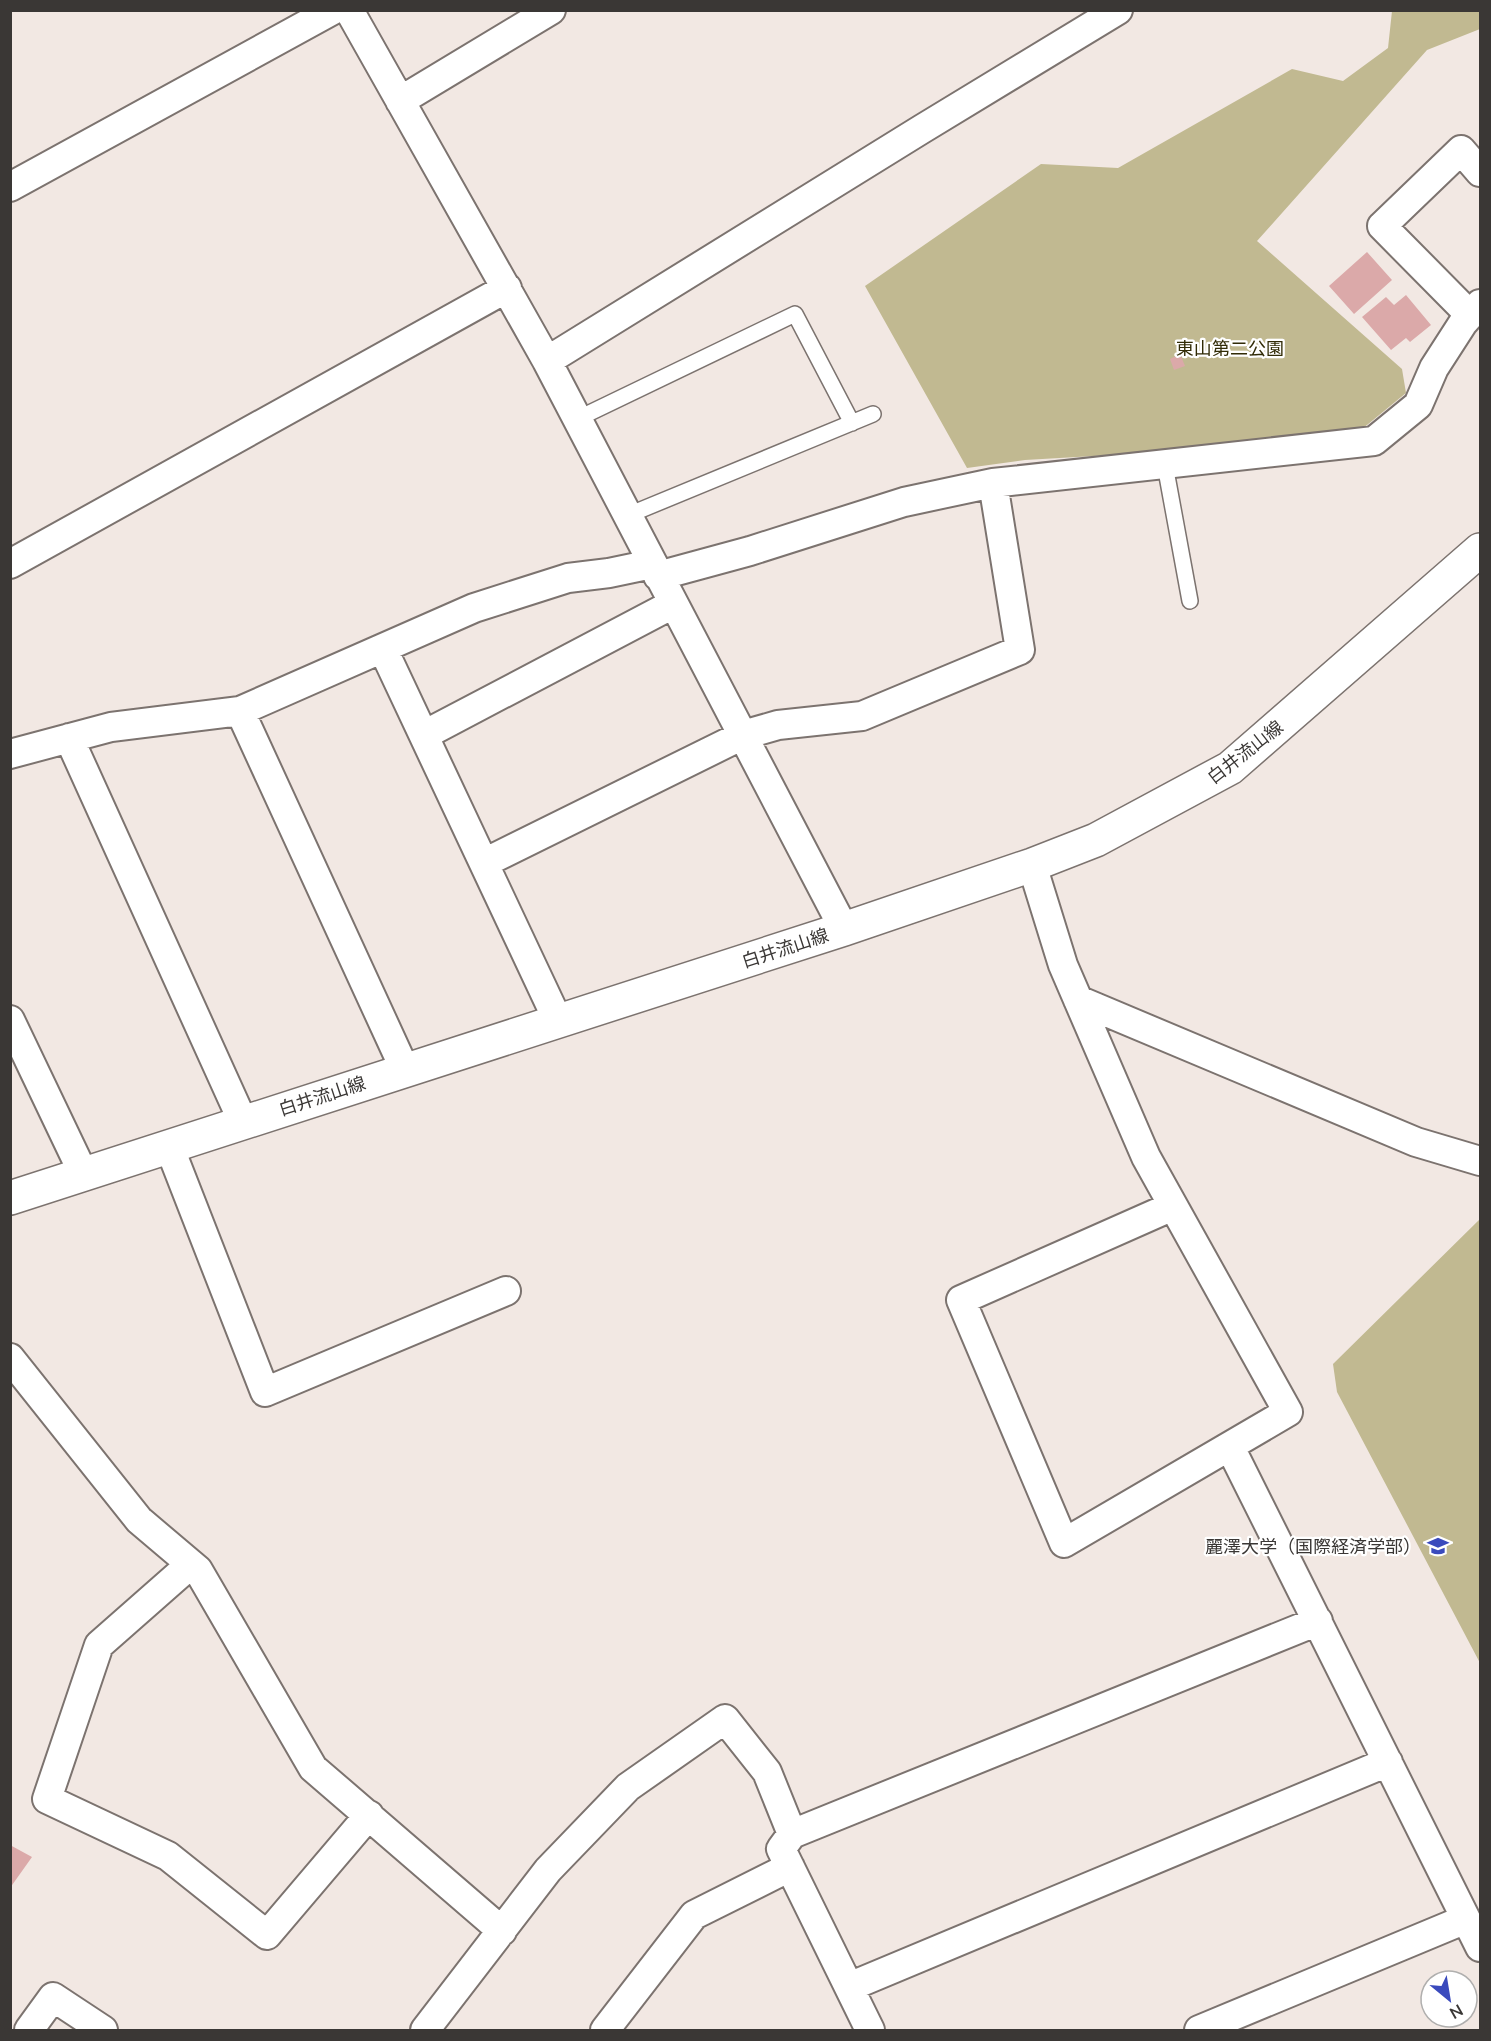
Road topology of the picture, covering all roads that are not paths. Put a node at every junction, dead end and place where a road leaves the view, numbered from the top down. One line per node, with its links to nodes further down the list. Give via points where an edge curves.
1 (333, 10): 7 (street)
2 (349, 10): 5 (street)
3 (550, 10): 5 (street)
4 (1118, 10): 10 (street)
5 (400, 101): 8 (street)
6 (1480, 172): 9 (street, via 1461,150 1382,226)
7 (10, 187)
8 (507, 288): 10 (street); 18 (street)
9 (1475, 309): 14 (street, via 1434,368 1418,405 1374,441)
10 (547, 361): 12 (street)
11 (873, 414): 13 (lane)
12 (577, 419): 13 (lane, via 795,314); 16 (street)
13 (852, 423): 16 (lane)
14 (1165, 465): 15 (street); 20 (lane)
15 (993, 483): 19 (street, via 904,502 750,551); 25 (street, via 1020,650 862,716 778,725)
16 (626, 516): 19 (street)
17 (1480, 550): 29 (main road, 白井流山線, via 1230,768 1096,840)
18 (10, 564)
19 (655, 570): 21 (street); 22 (street, via 567,578 474,608)
20 (1190, 601)
21 (673, 604): 24 (street); 25 (street)
22 (383, 649): 23 (street); 24 (street)
23 (240, 711): 26 (street, via 111,727); 34 (street)
24 (424, 735): 28 (street)
25 (743, 735): 28 (street); 30 (street)
26 (69, 738): 27 (street); 35 (street)
27 (10, 754)
28 (484, 863): 33 (street)
29 (1032, 865): 30 (main road, 白井流山線); 31 (street)
30 (844, 929): 33 (main road, 白井流山線)
31 (1078, 1000): 37 (street, via 1416,1142); 40 (street, via 1146,1157)
32 (10, 1020): 38 (street)
33 (558, 1021): 34 (main road, 白井流山線)
34 (405, 1070): 35 (main road, 白井流山線)
35 (243, 1122): 36 (main road, 白井流山線)
36 (169, 1146): 38 (main road, 白井流山線); 41 (street, via 265,1392)
37 (1480, 1161)
38 (84, 1175): 39 (main road, 白井流山線)
39 (10, 1198)
40 (1173, 1206): 43 (street, via 1288,1412); 43 (street, via 961,1300 1064,1542)
41 (506, 1291)
42 (10, 1358): 44 (street, via 139,1520)
43 (1230, 1447): 45 (street)
44 (191, 1564): 47 (street, via 313,1768); 47 (street, via 99,1645 46,1800 168,1856 267,1935)
45 (1318, 1621): 46 (street); 48 (street)
46 (1388, 1762): 50 (street); 53 (street)
47 (369, 1815): 51 (street)
48 (792, 1834): 49 (street, via 781,1849); 51 (street, via 767,1772 725,1719 628,1787 548,1870)
49 (790, 1867): 53 (street); 57 (street, via 694,1915)
50 (1466, 1919): 52 (street); 59 (street)
51 (502, 1930): 56 (street)
52 (1480, 1947)
53 (849, 1987): 58 (street)
54 (29, 2031): 55 (street, via 53,1997)
55 (103, 2031)
56 (425, 2031)
57 (604, 2031)
58 (870, 2031)
59 (1199, 2031)

